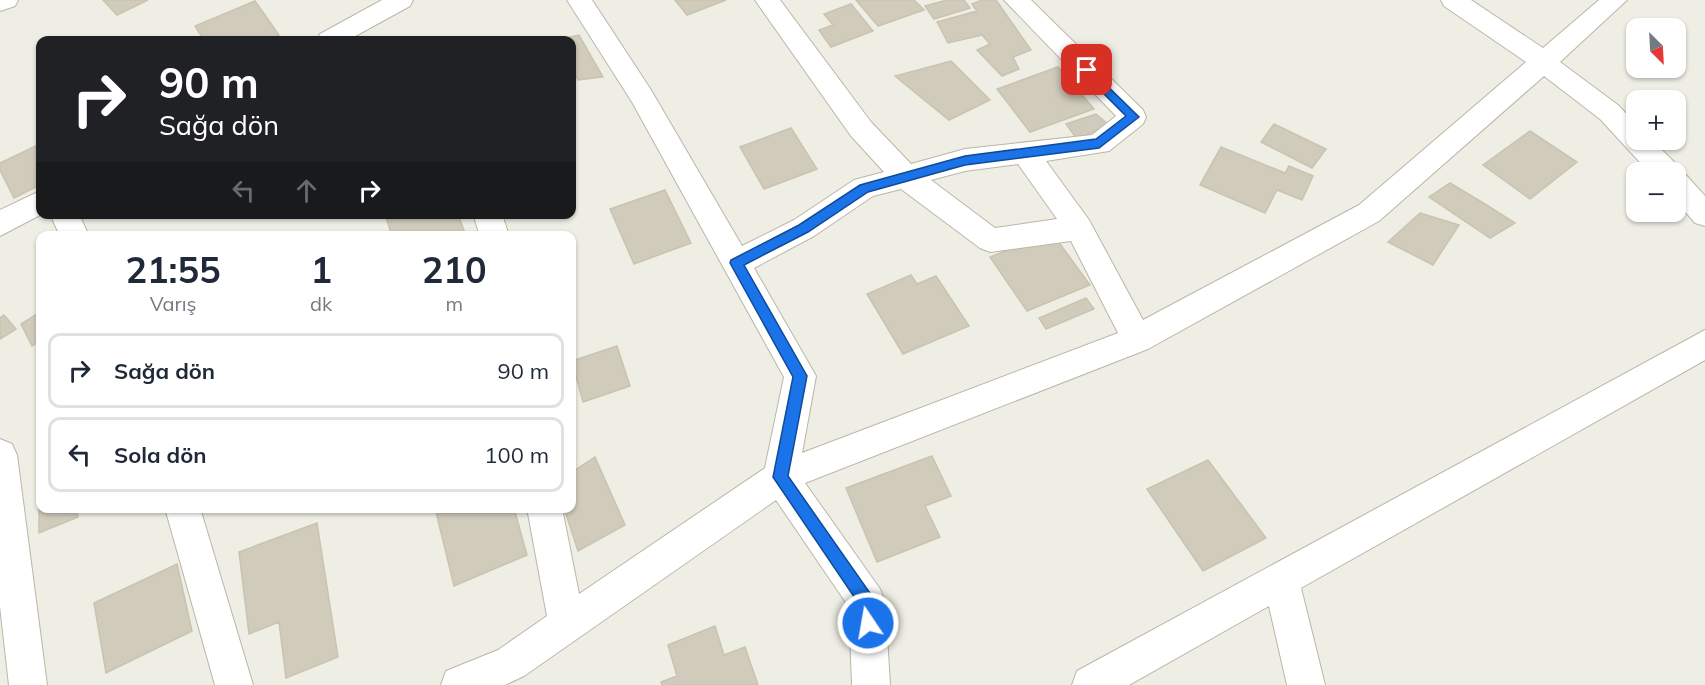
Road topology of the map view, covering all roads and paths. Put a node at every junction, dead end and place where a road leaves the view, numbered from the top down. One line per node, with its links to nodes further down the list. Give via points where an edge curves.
1 (6, 0): 8 (street)
2 (400, 0): 9 (street)
3 (579, 0): 19 (street, via 642,98)
4 (767, 0): 13 (street, via 861,129)
5 (1016, 0): 11 (street, via 1133,117 1099,144)
6 (1453, 0): 10 (street)
7 (1615, 0): 10 (street)
8 (0, 3)
9 (344, 36)
10 (1542, 61): 12 (street, via 1609,112); 20 (street, via 1369,213)
11 (1025, 152): 13 (street, via 965,160); 18 (street)
12 (1656, 162)
13 (906, 177): 18 (street, via 990,240); 19 (street, via 864,188 804,228)
14 (1686, 194): 16 (street)
15 (36, 204): 17 (street)
16 (1705, 214)
17 (0, 224)
18 (1079, 228): 20 (street)
19 (736, 263): 23 (street, via 800,376)
20 (1137, 339): 23 (street)
21 (1705, 344): 27 (street)
22 (0, 455): 24 (street)
23 (780, 477): 28 (street); 32 (street, via 867,602)
24 (3, 513): 29 (street)
25 (183, 513): 30 (street)
26 (545, 513): 28 (street)
27 (1281, 579): 33 (street); 34 (street)
28 (567, 624): 31 (street, via 511,663)
29 (28, 685)
30 (234, 685)
31 (460, 685)
32 (871, 685)
33 (1091, 685)
34 (1306, 685)

